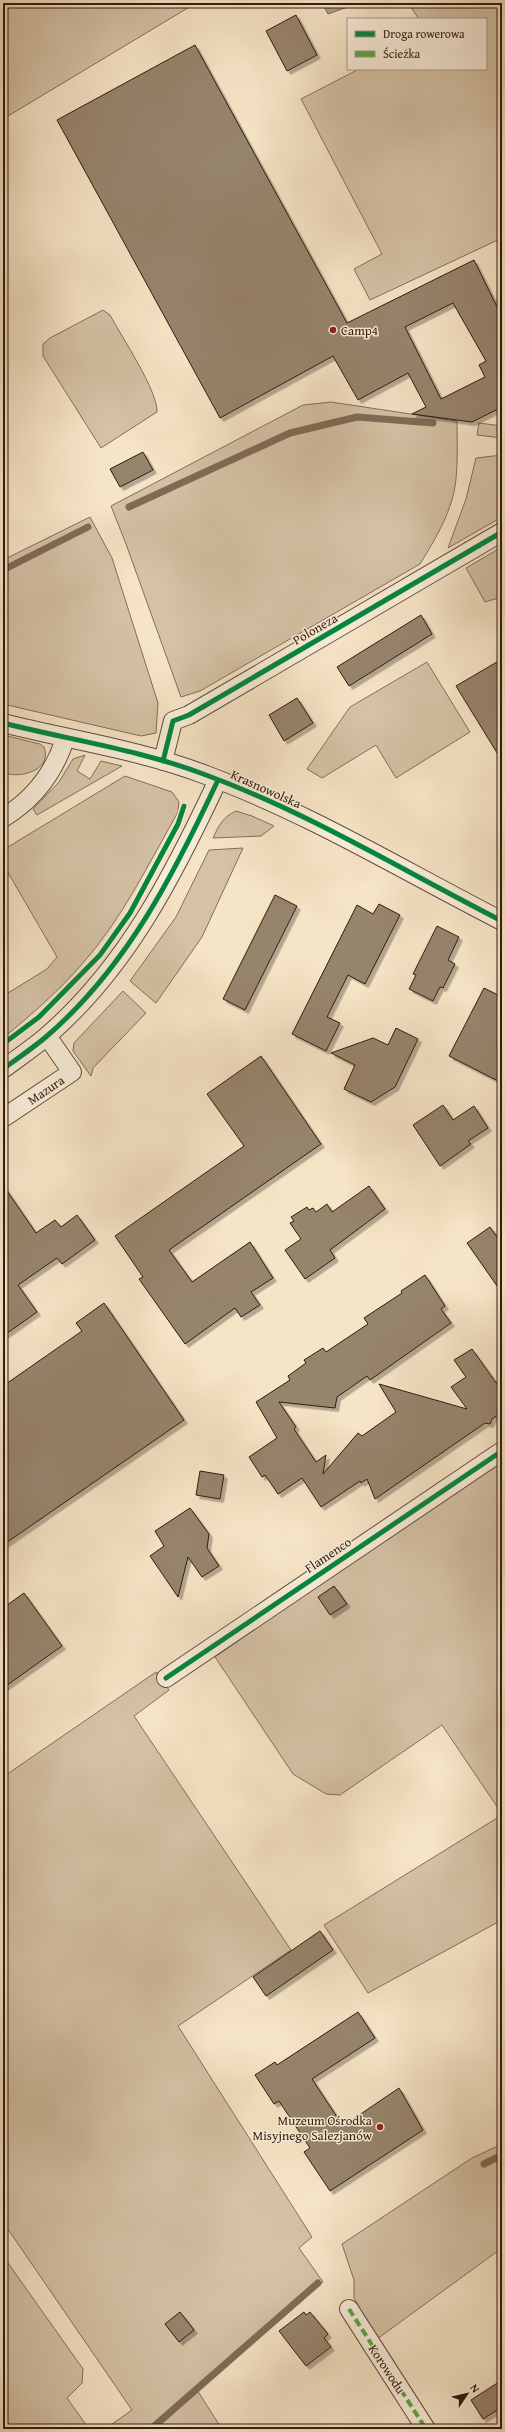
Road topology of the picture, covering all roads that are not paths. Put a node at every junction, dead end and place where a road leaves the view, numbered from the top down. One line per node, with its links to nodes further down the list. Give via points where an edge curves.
1 (502, 532): 4 (street, Poloneza, via 173,722)
2 (3, 723): 3 (street, Krasnowolska)
3 (66, 739): 4 (street, Krasnowolska); 6 (street, via 47,778 30,799)
4 (163, 761): 5 (street, Krasnowolska)
5 (218, 780): 7 (street, Krasnowolska, via 334,832); 8 (street, via 171,878 143,924 111,969)
6 (3, 818)
7 (502, 921)
8 (47, 1036): 9 (street); 10 (street, Mazura, via 72,1072)
9 (3, 1069)
10 (3, 1118)
11 (502, 1451): 12 (street, Flamenco)
12 (166, 1678)
13 (348, 2309): 14 (street, Korowodu)
14 (426, 2429)

